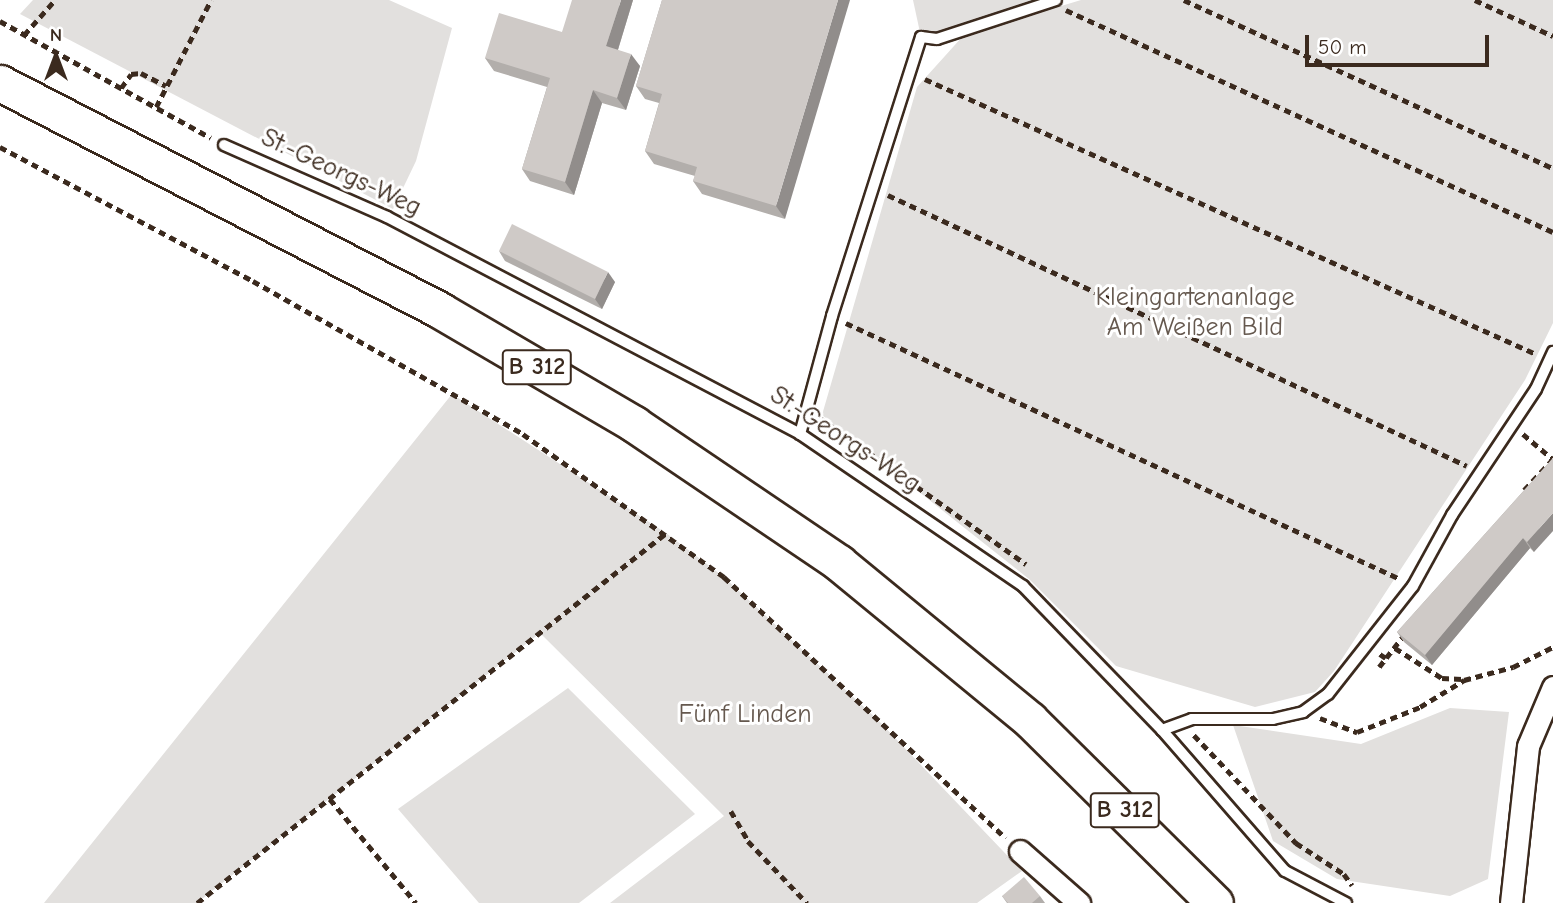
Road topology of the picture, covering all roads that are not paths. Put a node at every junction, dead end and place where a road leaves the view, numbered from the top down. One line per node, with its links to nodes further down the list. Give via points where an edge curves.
1 (1053, 1): 5 (lane, via 937,39 921,37 832,316)
2 (0, 83): 10 (main road, B 312, via 441,311 634,424 839,564 1030,720)
3 (224, 145): 5 (lane, St.-Georgs-Weg, via 387,217)
4 (1551, 356): 7 (lane, via 1413,586 1328,694 1303,712 1273,719 1192,719)
5 (800, 434): 7 (lane, St.-Georgs-Weg, via 1023,586)
6 (1553, 687): 12 (street, via 1528,747)
7 (1162, 730): 11 (lane, St.-Georgs-Weg, via 1285,871)
8 (1020, 851): 9 (street)
9 (1079, 903)
10 (1215, 903)
11 (1346, 903)
12 (1511, 903)

